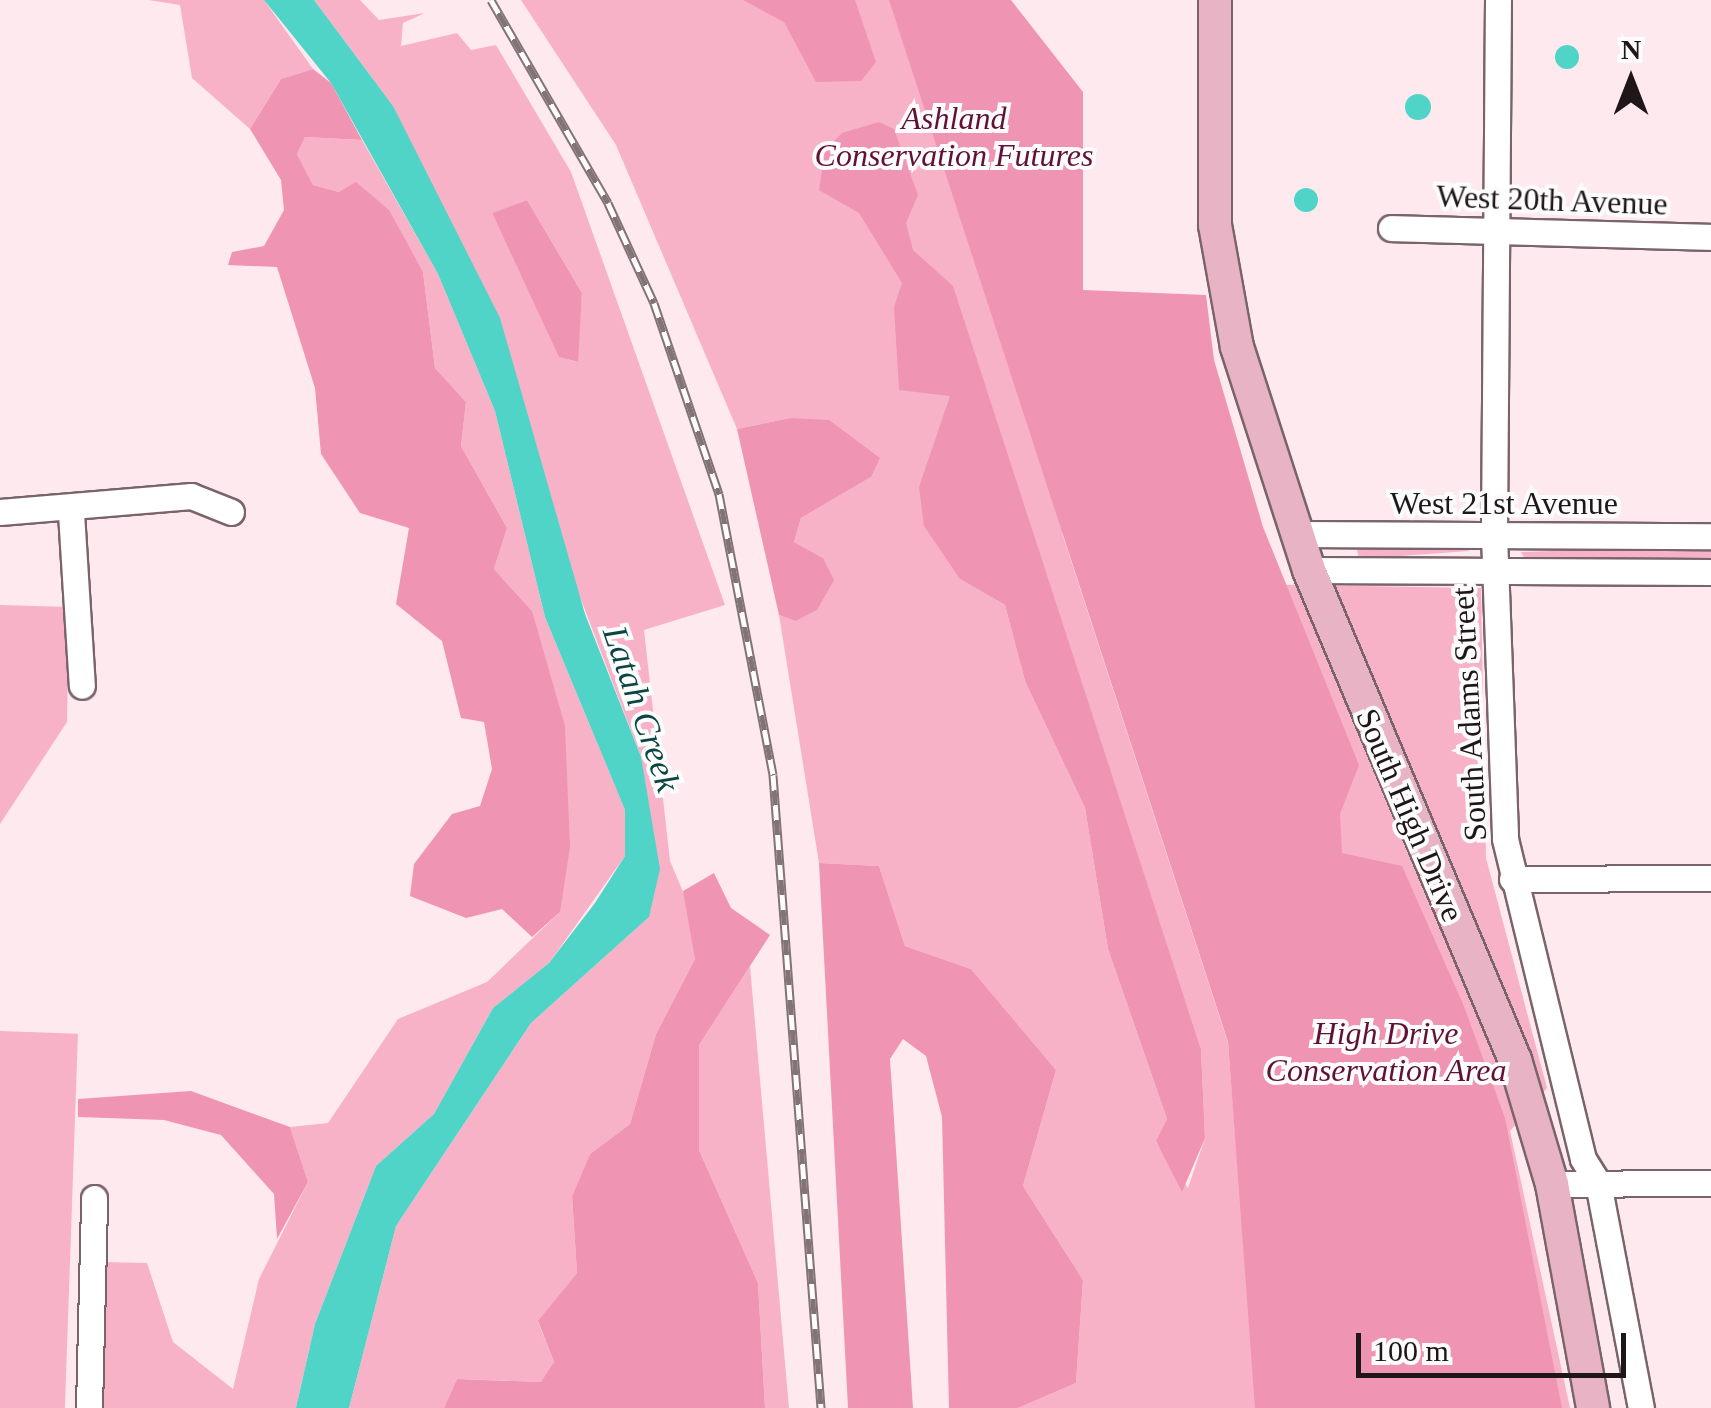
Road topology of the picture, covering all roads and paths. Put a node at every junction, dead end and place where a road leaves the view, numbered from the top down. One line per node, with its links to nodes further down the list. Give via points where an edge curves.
1 (1215, 0): 9 (main road, South High Drive, via 1215,225 1237,347)
2 (1498, 0): 4 (street, South Adams Street)
3 (1391, 228): 4 (street, West 20th Avenue)
4 (1495, 234): 5 (street, West 20th Avenue); 10 (street, South Adams Street)
5 (1711, 237)
6 (0, 512): 8 (street)
7 (231, 512): 8 (street, via 191,496)
8 (71, 513): 15 (street)
9 (1298, 534): 10 (street, West 21st Avenue); 12 (main road, South High Drive)
10 (1494, 535): 11 (street, West 21st Avenue); 13 (street, South Adams Street)
11 (1711, 536)
12 (1309, 570): 13 (street); 20 (main road, South High Drive, via 1515,1060)
13 (1495, 572): 14 (street); 17 (street, South Adams Street)
14 (1711, 572)
15 (82, 686)
16 (1711, 878): 17 (street)
17 (1512, 879): 18 (street, South Adams Street, via 1583,1159)
18 (1598, 1182): 19 (street); 20 (street); 24 (street, South Adams Street)
19 (1711, 1182)
20 (1552, 1184): 23 (main road, South High Drive)
21 (94, 1198): 22 (street)
22 (89, 1408)
23 (1593, 1408)
24 (1641, 1408)

